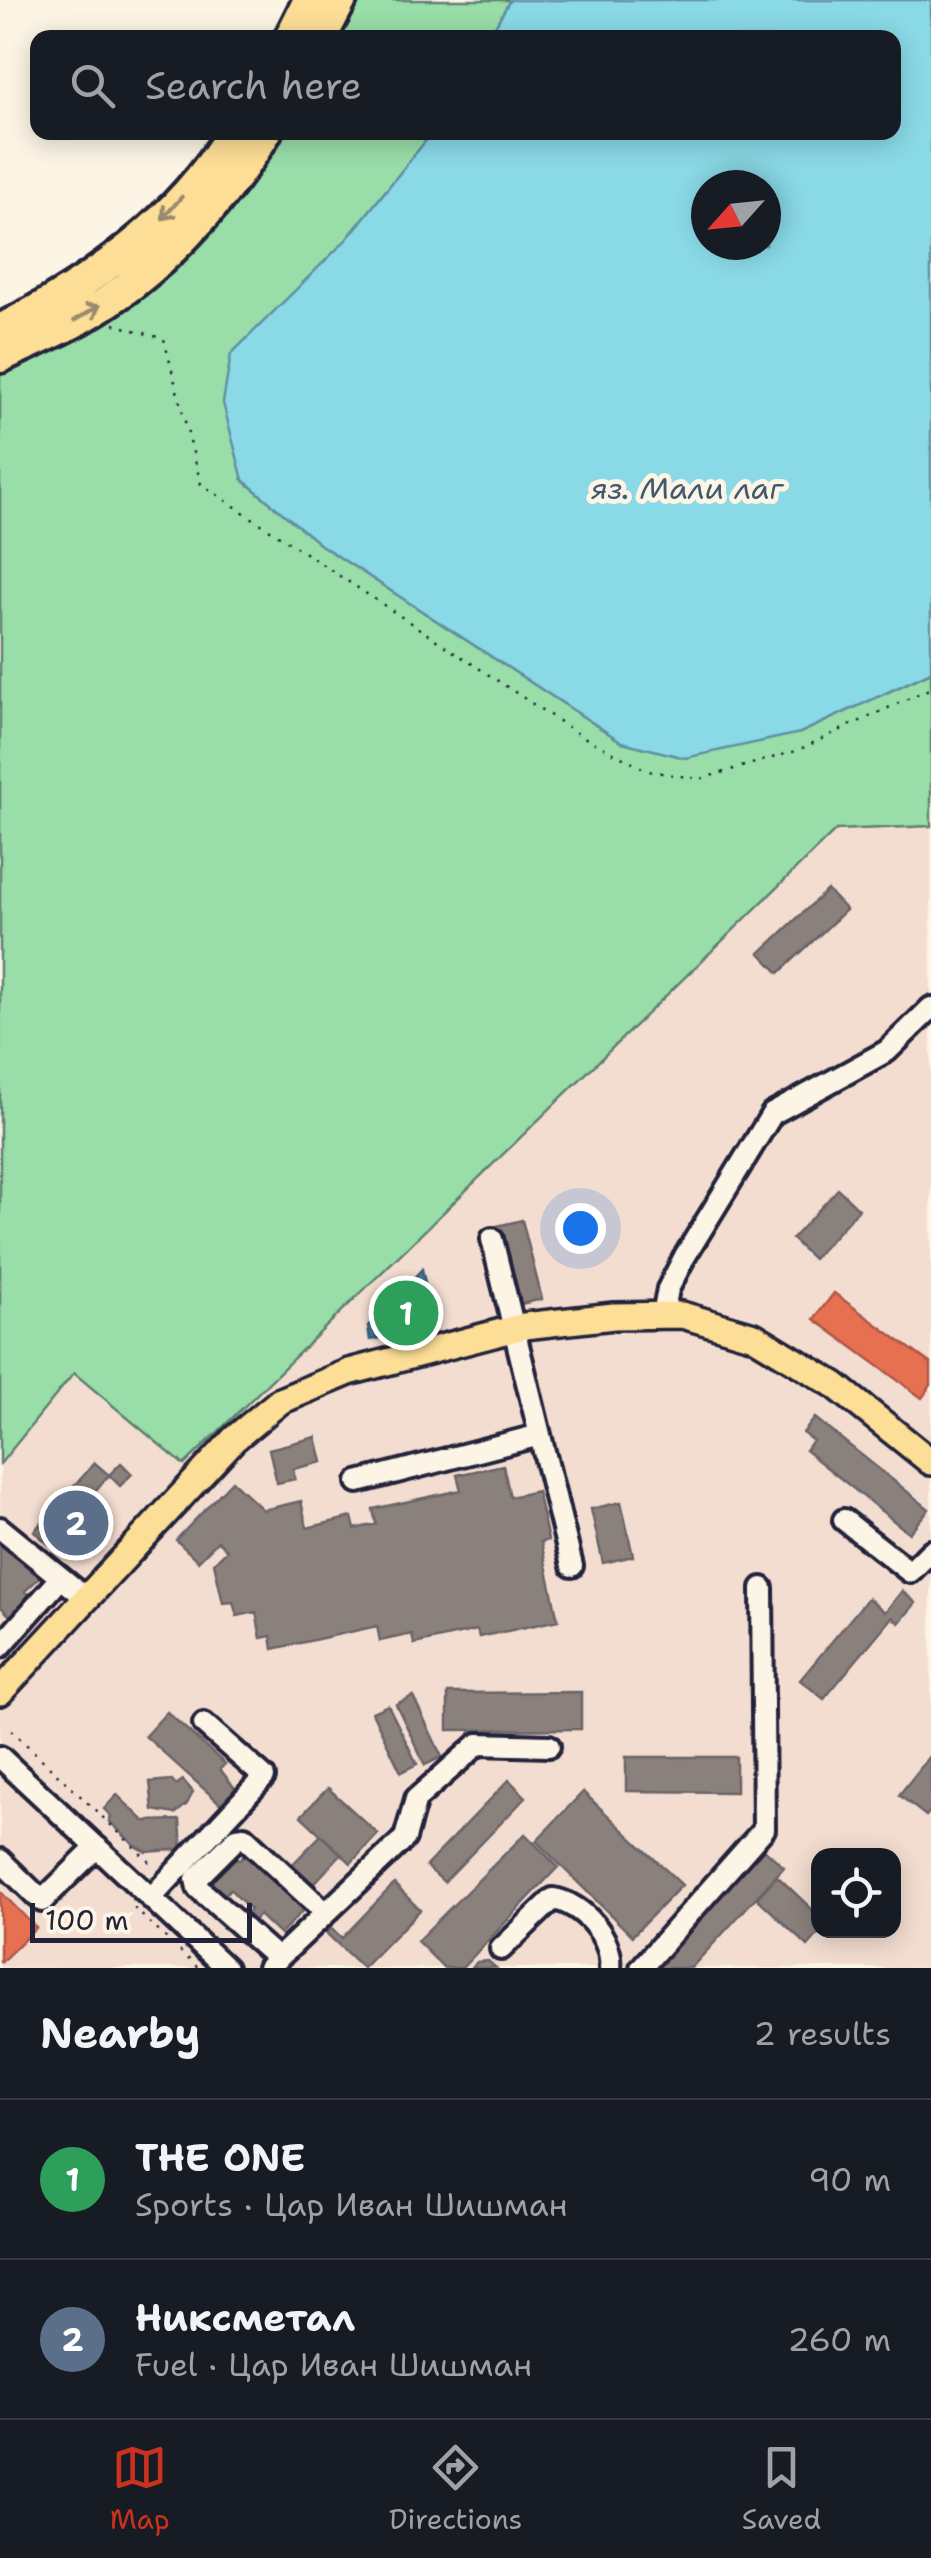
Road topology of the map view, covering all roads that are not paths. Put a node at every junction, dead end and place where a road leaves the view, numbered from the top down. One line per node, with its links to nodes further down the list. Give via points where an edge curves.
1 (309, 0): 3 (highway)
2 (341, 0): 4 (highway)
3 (294, 30)
4 (325, 30)
5 (227, 140): 7 (highway, one-way to 7, via 156,227 114,262)
6 (260, 140): 8 (highway, one-way to 6, via 84,316 131,284 224,191)
7 (0, 330)
8 (0, 357)
9 (931, 1008): 11 (street, via 887,1051 772,1114 684,1256)
10 (492, 1239): 12 (street)
11 (662, 1315): 12 (main road); 14 (main road, via 754,1336 835,1385)
12 (514, 1328): 13 (street); 22 (main road, via 349,1372 280,1402 234,1439)
13 (540, 1435): 15 (street); 19 (street)
14 (931, 1462)
15 (358, 1482)
16 (844, 1520): 18 (street, via 910,1572)
17 (0, 1528): 20 (street)
18 (931, 1551)
19 (572, 1566)
20 (62, 1578): 22 (street); 23 (street)
21 (762, 1588): 36 (street, via 764,1830)
22 (86, 1598): 24 (main road)
23 (0, 1647)
24 (0, 1692)
25 (204, 1724): 30 (street, via 264,1777)
26 (550, 1746): 31 (street, via 478,1744 416,1799 405,1838)
27 (0, 1758): 28 (street)
28 (97, 1847): 29 (street, via 42,1902); 30 (street)
29 (0, 1860)
30 (151, 1898): 34 (street)
31 (326, 1914): 33 (street); 33 (street, via 244,1836 237,1838 196,1879 198,1888)
32 (501, 1949): 35 (street, via 542,1906 565,1900 603,1936 612,1952)
33 (273, 1963)
34 (226, 1968)
35 (610, 1968)
36 (641, 1968)

